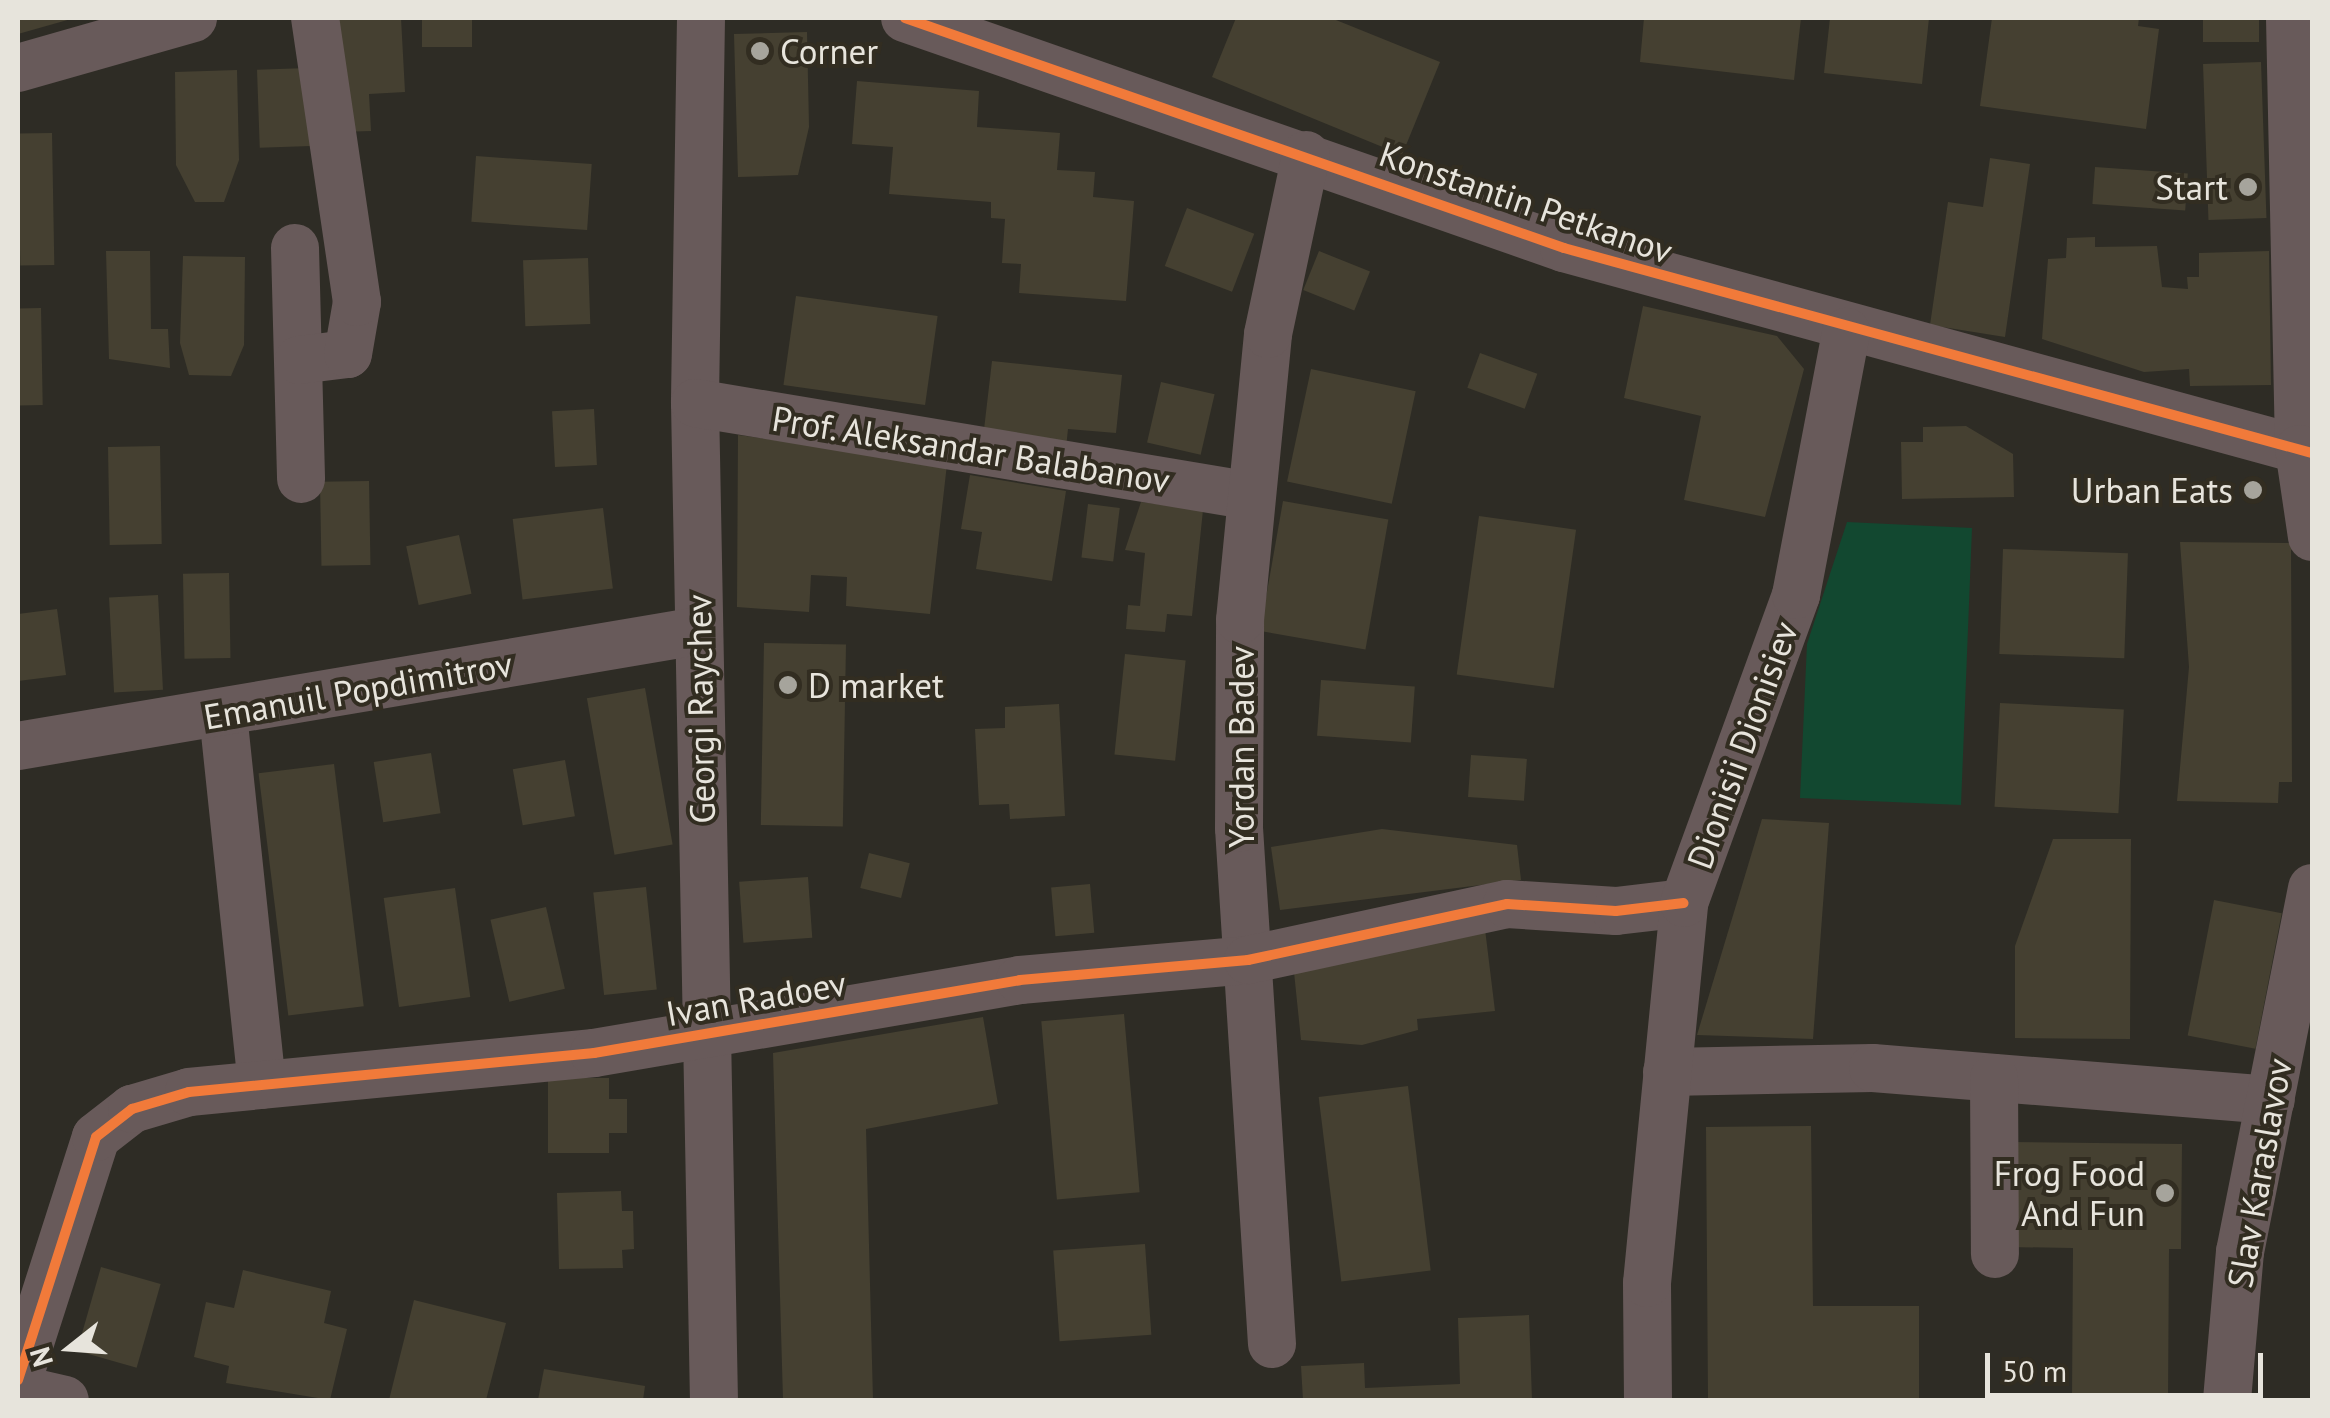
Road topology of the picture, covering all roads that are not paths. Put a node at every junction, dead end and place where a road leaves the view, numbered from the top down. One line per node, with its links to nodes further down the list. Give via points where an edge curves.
1 (192, 18): 6 (street)
2 (315, 18): 10 (street, via 357,302 348,354)
3 (701, 18): 11 (street, Georgi Raychev)
4 (905, 18): 7 (street, Konstantin Petkanov)
5 (2290, 18): 12 (street)
6 (18, 68)
7 (1306, 155): 9 (street, Konstantin Petkanov, via 1564,248); 14 (street, Yordan Badev)
8 (296, 248): 10 (street)
9 (1846, 332): 12 (street, Konstantin Petkanov); 20 (street, Dionisii Dionisiev, via 1796,596)
10 (298, 360): 13 (street)
11 (696, 404): 14 (street, Prof. Aleksandar Balabanov); 16 (street, Georgi Raychev)
12 (2306, 451): 15 (street)
13 (301, 479)
14 (1246, 495): 21 (street, Yordan Badev, via 1239,828)
15 (2312, 537)
16 (698, 631): 17 (street, Emanuil Popdimitrov); 22 (street, Georgi Raychev)
17 (223, 714): 18 (street, Emanuil Popdimitrov); 25 (street)
18 (18, 746)
19 (2312, 888): 26 (street, Slav Karaslavov)
20 (1684, 903): 21 (street, Ivan Radoev, via 1616,911 1508,904); 23 (street, Dionisii Dionisiev)
21 (1248, 960): 22 (street, Ivan Radoev, via 1020,980); 28 (street, Yordan Badev)
22 (707, 1035): 25 (street, Ivan Radoev); 32 (street, Georgi Raychev)
23 (1666, 1072): 24 (street, via 1873,1068); 33 (street, Dionisii Dionisiev, via 1646,1283)
24 (1994, 1078): 26 (street); 27 (street)
25 (262, 1085): 29 (street, Ivan Radoev, via 132,1109 96,1137)
26 (2271, 1100): 34 (street, Slav Karaslavov, via 2240,1252)
27 (1995, 1254)
28 (1272, 1344)
29 (18, 1380)
30 (18, 1389): 31 (street)
31 (65, 1400)
32 (714, 1400)
33 (1648, 1400)
34 (2227, 1400)

